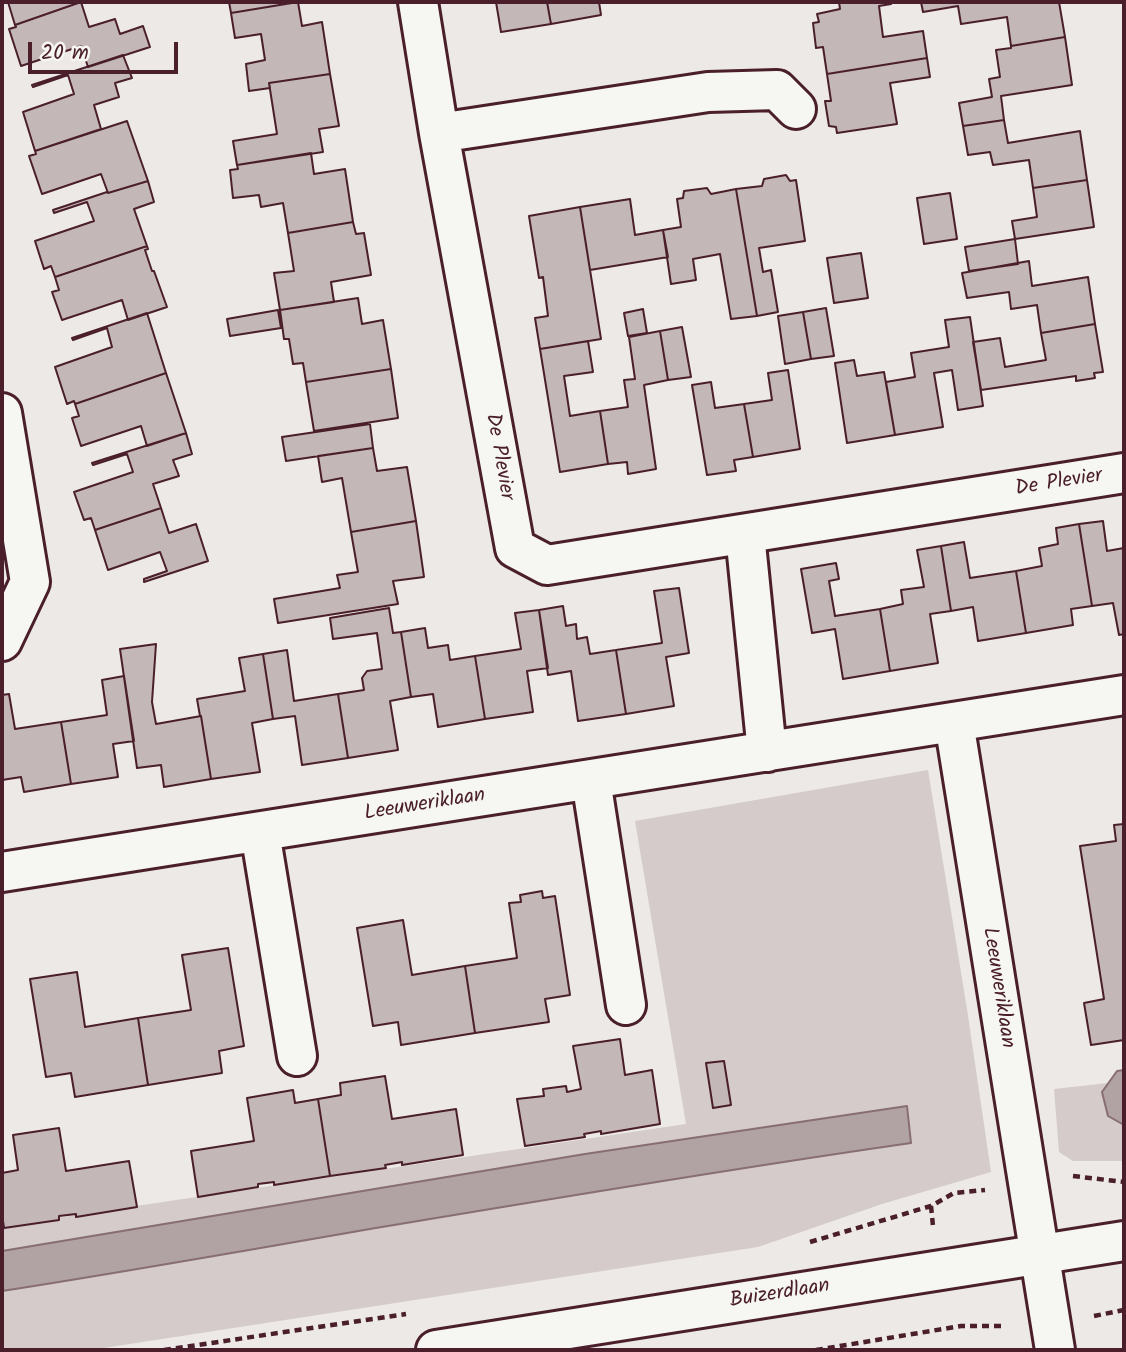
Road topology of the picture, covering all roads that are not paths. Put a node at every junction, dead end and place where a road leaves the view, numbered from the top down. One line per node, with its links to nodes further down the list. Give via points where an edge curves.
1 (418, 2): 3 (street, De Plevier)
2 (796, 109): 3 (street, via 777,90 708,92)
3 (439, 133): 6 (street, De Plevier, via 515,548 547,565)
4 (2, 413): 7 (street, via 30,582)
5 (1124, 473): 6 (street, De Plevier)
6 (745, 534): 10 (street)
7 (2, 641)
8 (1124, 695): 9 (street, Leeuweriklaan)
9 (954, 722): 10 (street, Leeuweriklaan); 17 (street, Leeuweriklaan)
10 (767, 752): 11 (street, Leeuweriklaan)
11 (591, 780): 12 (street, Leeuweriklaan); 14 (street)
12 (260, 832): 13 (street, Leeuweriklaan); 15 (street)
13 (2, 872)
14 (626, 1004)
15 (297, 1056)
16 (1124, 1241): 17 (street, Buizerdlaan)
17 (1040, 1254): 18 (street, Leeuweriklaan); 19 (street, Buizerdlaan)
18 (1053, 1337)
19 (436, 1350)

